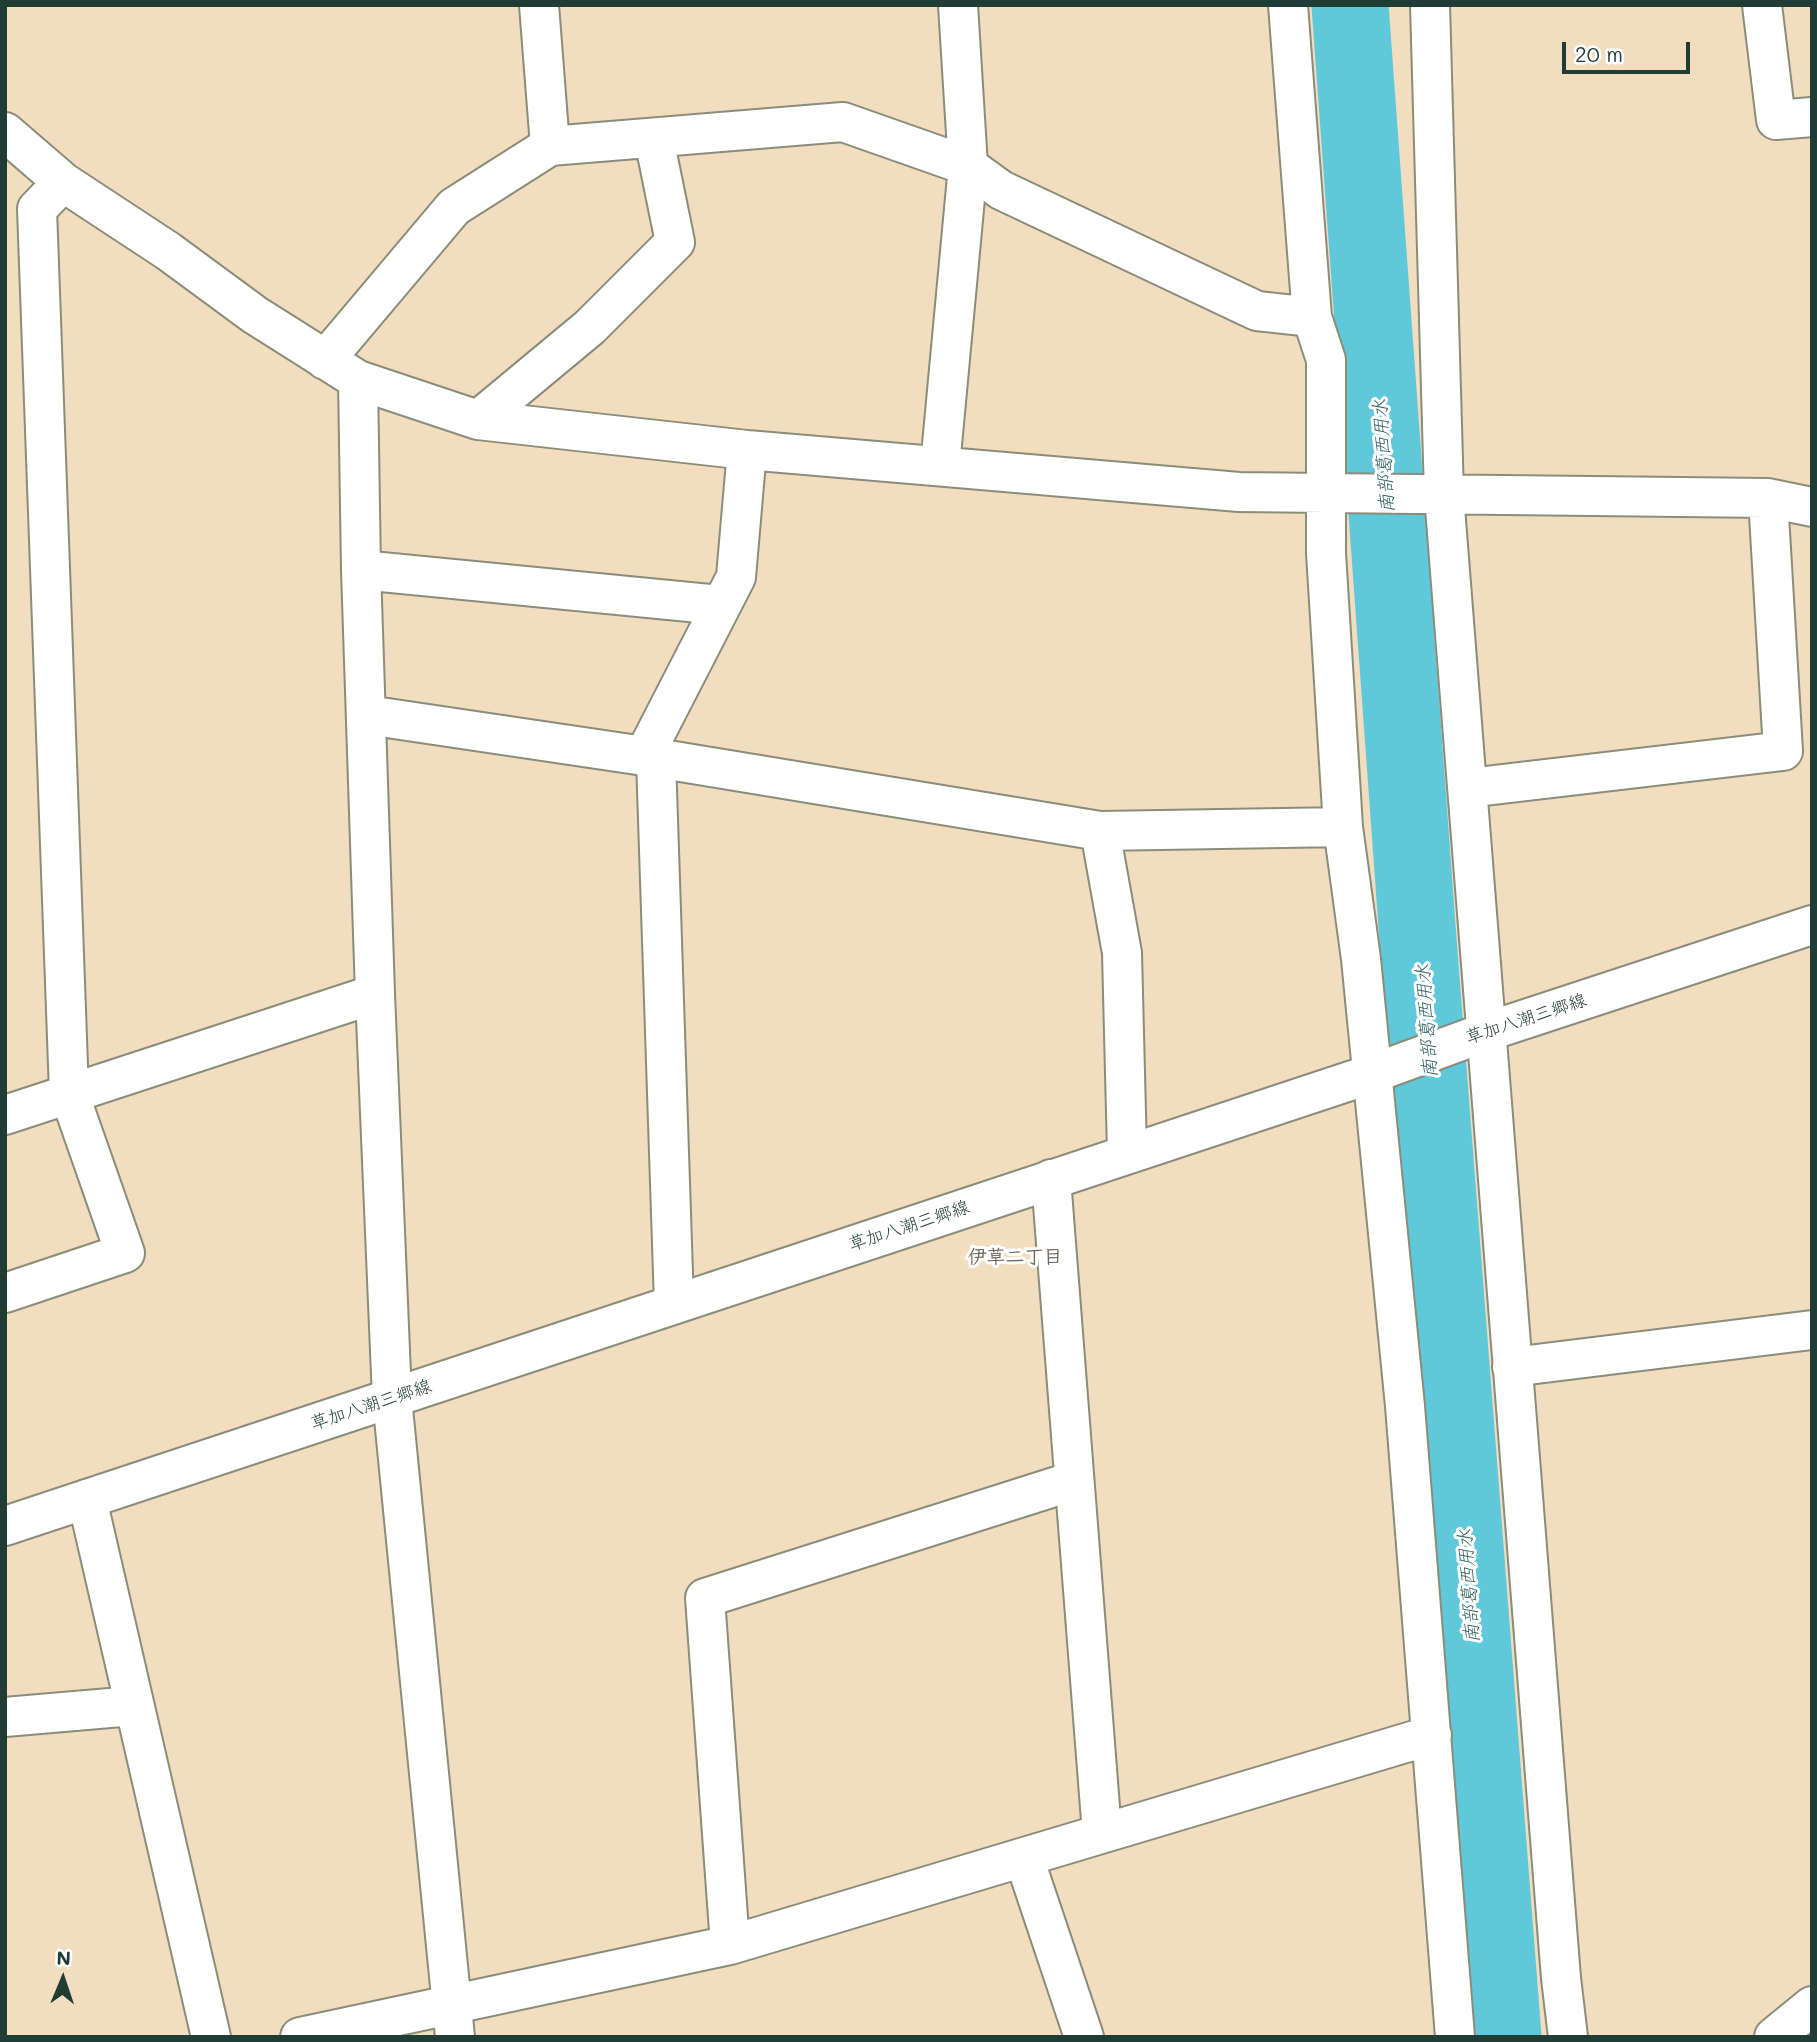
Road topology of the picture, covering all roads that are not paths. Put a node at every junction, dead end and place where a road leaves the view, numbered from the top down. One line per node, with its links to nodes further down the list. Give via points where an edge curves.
1 (539, 5): 9 (street)
2 (958, 5): 10 (street)
3 (1288, 5): 12 (street)
4 (1430, 5): 19 (street)
5 (1762, 5): 6 (street, via 1776,120)
6 (1812, 117)
7 (5, 132): 11 (street)
8 (654, 139): 9 (street); 10 (street, via 843,122); 15 (street, via 676,242 590,327)
9 (550, 146): 13 (street, via 454,207)
10 (968, 166): 12 (street, via 1000,190 1257,311); 17 (street)
11 (63, 182): 13 (street); 33 (street, via 37,209)
12 (1312, 317): 18 (street, via 1326,360)
13 (325, 360): 14 (street)
14 (358, 380): 15 (street); 22 (street)
15 (478, 420): 16 (street)
16 (747, 450): 17 (street); 23 (street, via 736,578)
17 (940, 466): 18 (street, via 1239,492)
18 (1340, 494): 19 (street); 27 (street, via 1326,553)
19 (1436, 495): 20 (street); 26 (street)
20 (1768, 498): 21 (street); 26 (street, via 1783,751)
21 (1812, 507)
22 (361, 570): 23 (street); 24 (street)
23 (720, 605): 25 (street)
24 (367, 715): 25 (street); 30 (street)
25 (650, 757): 28 (street); 38 (street)
26 (1468, 788): 31 (street)
27 (1343, 827): 28 (street); 32 (street)
28 (1100, 831): 35 (street, via 1122,953)
29 (1812, 925): 31 (street, 草加八潮三郷線)
30 (375, 994): 33 (street); 41 (street)
31 (1475, 1035): 32 (street, 草加八潮三郷線); 40 (street)
32 (1382, 1069): 35 (street, 草加八潮三郷線); 47 (street)
33 (69, 1093): 34 (street); 37 (street, via 125,1253)
34 (5, 1115)
35 (1127, 1153): 36 (street, 草加八潮三郷線)
36 (1051, 1179): 38 (street, 草加八潮三郷線); 42 (street)
37 (5, 1293)
38 (674, 1304): 41 (street, 草加八潮三郷線)
39 (1812, 1329): 40 (street)
40 (1513, 1367): 57 (street)
41 (392, 1398): 43 (street, 草加八潮三郷線); 52 (street)
42 (1073, 1481): 48 (street); 50 (street, via 705,1598)
43 (86, 1499): 44 (street, 草加八潮三郷線); 45 (street)
44 (5, 1526)
45 (134, 1706): 46 (street); 53 (street)
46 (5, 1717)
47 (1432, 1735): 48 (street); 56 (street)
48 (1102, 1833): 49 (street)
49 (1024, 1857): 50 (street); 55 (street)
50 (730, 1945): 52 (street)
51 (1812, 2006): 58 (street)
52 (454, 2020): 54 (street)
53 (211, 2037)
54 (300, 2037)
55 (1084, 2037)
56 (1455, 2037)
57 (1568, 2037)
58 (1774, 2037)

